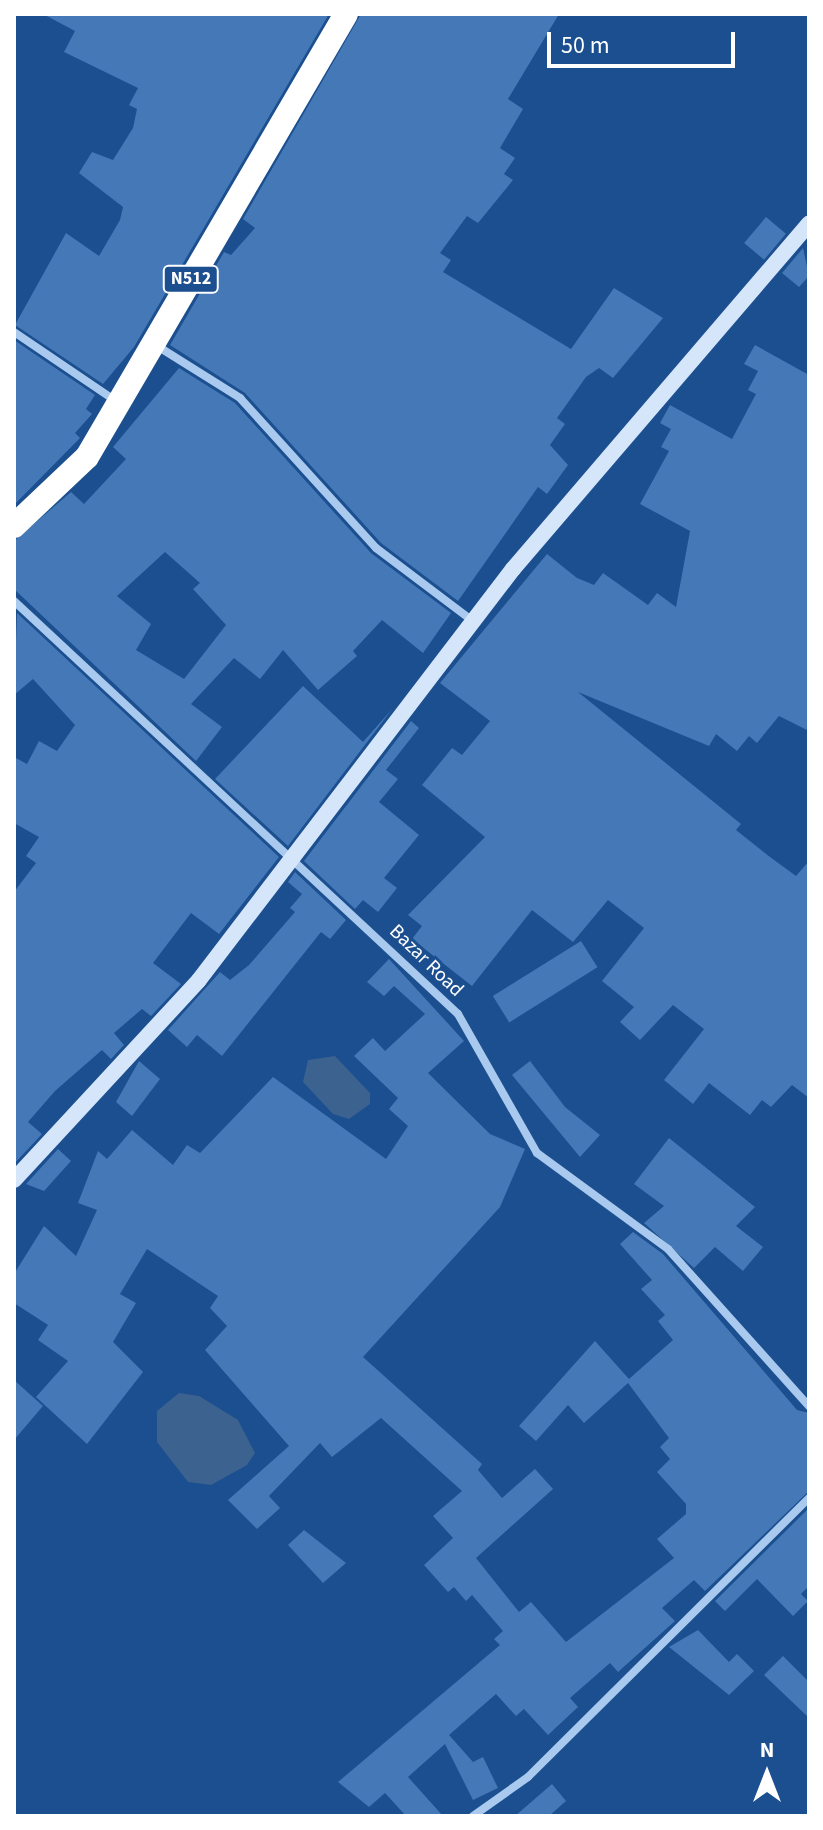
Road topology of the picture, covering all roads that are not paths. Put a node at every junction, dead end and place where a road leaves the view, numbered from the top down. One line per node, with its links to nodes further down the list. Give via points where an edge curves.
1 (346, 14): 4 (highway, N512)
2 (809, 224): 8 (street)
3 (14, 332): 5 (street)
4 (153, 344): 5 (highway, N512); 8 (street, via 240,398 376,548)
5 (118, 403): 6 (highway, N512, via 87,457)
6 (14, 526)
7 (14, 601): 9 (street, Bazar Road, via 160,743)
8 (473, 621): 9 (street)
9 (293, 856): 10 (street, via 199,980); 11 (street, Bazar Road, via 458,1014 537,1153 668,1249)
10 (14, 1180)
11 (809, 1406)
12 (809, 1498): 13 (street, via 528,1777)
13 (473, 1816)

